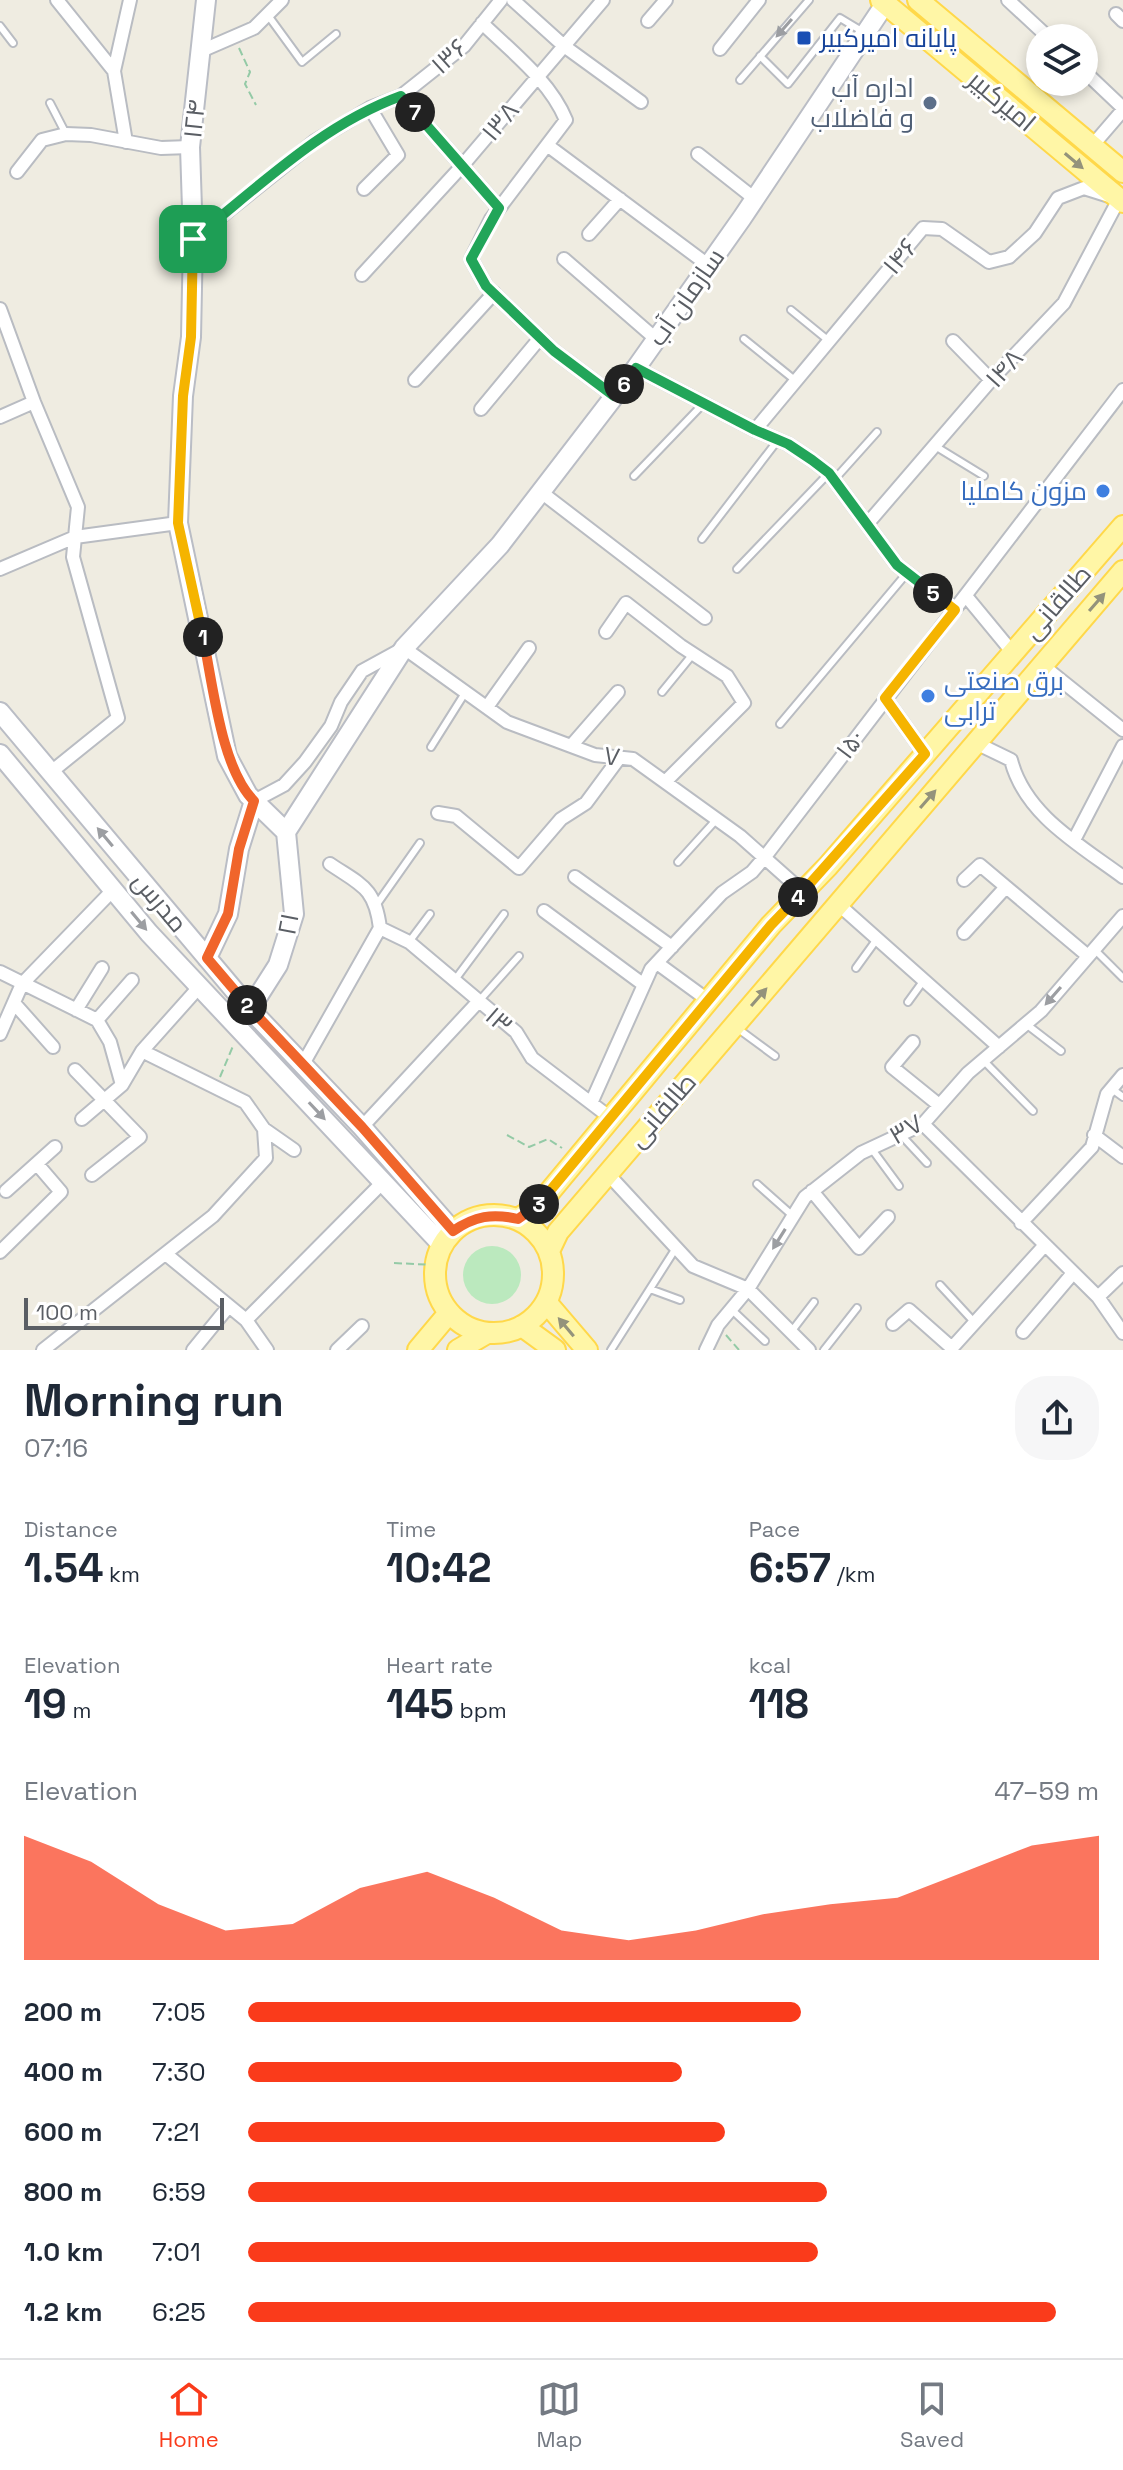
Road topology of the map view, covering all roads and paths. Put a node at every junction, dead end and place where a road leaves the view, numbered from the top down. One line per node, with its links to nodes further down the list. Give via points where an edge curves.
1 (57, 0): 27 (street)
2 (130, 0): 27 (street)
3 (206, 0): 25 (street, ۱۲۴)
4 (282, 0): 14 (street)
5 (501, 0): 16 (street, ۱۳۶)
6 (513, 0): 23 (street)
7 (603, 0): 23 (street, ۱۳۸)
8 (666, 0): 15 (street)
9 (759, 0): 24 (street)
10 (809, 0): 26 (lane, one-way to 26)
11 (918, 0): 40 (main road, امیرکبیر)
12 (1008, 0): 17 (street)
13 (883, 2): 20 (street, سازمان آب); 49 (main road, امیرکبیر, one-way to 49)
14 (267, 14): 19 (lane, via 302,62); 21 (street, via 254,28)
15 (648, 21)
16 (482, 23): 28 (street); 31 (street, ۱۳۶, via 464,46)
17 (1034, 24)
18 (0, 26): 22 (lane)
19 (336, 34)
20 (865, 34): 26 (lane, via 840,18 788,84); 48 (street, سازمان آب)
21 (233, 36): 25 (street); 34 (path, via 250,72 245,84)
22 (13, 43)
23 (564, 46): 28 (street, ۱۳۸); 32 (street)
24 (720, 49)
25 (201, 51): 41 (street, ۱۲۴)
26 (760, 56): 29 (lane)
27 (114, 71): 38 (street)
28 (537, 77): 39 (street, via 559,102 566,120); 43 (street, ۱۳۸)
29 (740, 80)
30 (1098, 85): 36 (street)
31 (401, 96): 35 (street, ۱۳۶); 43 (street)
32 (641, 102)
33 (50, 103): 37 (lane)
34 (256, 105)
35 (370, 108): 46 (street, via 398,155); 52 (street, ۱۳۶, via 315,141)
36 (1123, 109): 40 (street)
37 (66, 134): 38 (street); 45 (street, via 42,140)
38 (126, 142): 41 (street)
39 (547, 145): 47 (street); 50 (street)
40 (1092, 146): 44 (main road, امیرکبیر)
41 (190, 147): 52 (street, ۱۲۴)
42 (698, 154): 48 (street)
43 (462, 166): 50 (street); 55 (street, ۱۳۸)
44 (1123, 171)
45 (17, 172)
46 (364, 189)
47 (620, 199): 51 (street); 54 (street)
48 (755, 199): 54 (street, سازمان آب)
49 (1121, 200): 62 (street, ۱۴۶, via 1084,188 1058,198 1035,233 1009,257 989,262 942,229 923,228); 66 (street, ۱۴۸, via 1064,303)
50 (499, 208): 56 (street, via 471,259)
51 (589, 234)
52 (193, 239): 82 (street, ۱۲۴)
53 (564, 259): 60 (street)
54 (708, 265): 60 (street, سازمان آب)
55 (362, 275)
56 (494, 293): 59 (street); 65 (street)
57 (0, 309): 70 (street)
58 (791, 310): 62 (lane)
59 (540, 338): 69 (street); 72 (street)
60 (656, 339): 64 (street, سازمان آب)
61 (744, 339): 67 (lane)
62 (829, 341): 67 (street, ۱۴۶)
63 (953, 341): 66 (street)
64 (636, 368): 69 (street, سازمان آب); 71 (street)
65 (415, 380)
66 (991, 380): 77 (street, ۱۴۸)
67 (796, 381): 74 (street, ۱۴۶)
68 (1123, 390): 91 (street, ۱۵۰)
69 (614, 396): 81 (street, سازمان آب)
70 (34, 402): 73 (street); 85 (street, via 78,507)
71 (704, 403): 74 (street); 78 (lane)
72 (481, 409)
73 (0, 417)
74 (755, 430): 76 (street)
75 (877, 432): 79 (lane)
76 (778, 440): 79 (street); 86 (lane)
77 (935, 446): 80 (lane); 83 (street, ۱۴۸)
78 (634, 476)
79 (832, 476): 83 (street); 88 (lane)
80 (984, 476)
81 (541, 492): 93 (street); 95 (street, سازمان آب, via 500,545)
82 (178, 523): 85 (street); 117 (street, ۱۲۴, via 227,756)
83 (868, 523): 90 (street)
84 (1123, 526): 97 (main road, طالقانی)
85 (75, 537): 87 (street); 115 (street, via 73,557 118,718)
86 (702, 539)
87 (0, 569)
88 (737, 569)
89 (1123, 571): 99 (main road, طالقانی, one-way to 89)
90 (907, 573): 92 (street); 106 (lane)
91 (966, 596): 92 (street, ۱۵۰); 97 (street)
92 (955, 610): 103 (street, ۱۵۰)
93 (705, 618)
94 (606, 632): 98 (street, via 626,603)
95 (404, 648): 100 (street, ۷); 117 (street, سازمان آب, via 362,671 305,762 284,785); 120 (street, سازمان آب)
96 (529, 648): 104 (street)
97 (1013, 653): 113 (main road, طالقانی)
98 (693, 654): 102 (lane); 116 (street, via 727,676 744,703)
99 (1042, 665): 107 (street); 108 (main road, طالقانی)
100 (466, 691): 104 (street, ۷); 111 (lane)
101 (618, 692): 109 (street)
102 (662, 692)
103 (885, 698): 113 (street); 123 (street, ۱۵۰)
104 (487, 707): 109 (street, ۷, via 507,722)
105 (0, 712): 115 (street, مدرس)
106 (780, 724)
107 (1123, 730)
108 (976, 743): 121 (street, via 1011,760 1016,781 1042,815); 133 (main road, طالقانی, one-way to 108)
109 (571, 746): 114 (street, ۷)
110 (1123, 746): 121 (street)
111 (431, 747)
112 (0, 754): 130 (street, مدرس)
113 (925, 754): 131 (main road, طالقانی)
114 (620, 757): 116 (street, ۷, via 633,759); 118 (street, via 586,803 561,819 519,868 456,816)
115 (51, 772): 145 (street, مدرس, one-way to 115)
116 (665, 782): 119 (street, ۷)
117 (254, 801): 120 (street, ۱۲۴); 145 (street, via 228,914)
118 (438, 813)
119 (716, 819): 123 (street, ۷); 124 (lane)
120 (286, 832): 161 (street, ۲۱, via 294,914 278,965)
121 (1074, 840): 127 (street)
122 (420, 843): 132 (lane)
123 (764, 858): 131 (street, ۷); 142 (street, ۱۵۰, via 722,893)
124 (678, 862)
125 (330, 864): 132 (street, via 366,888)
126 (575, 877): 142 (street)
127 (1123, 877)
128 (964, 880): 129 (street, via 980,865)
129 (1006, 887): 139 (street); 143 (street)
130 (113, 890): 154 (street); 156 (street, مدرس, one-way to 156)
131 (803, 892): 157 (main road, طالقانی)
132 (377, 904): 138 (street)
133 (838, 904): 140 (street); 165 (main road, طالقانی, one-way to 133)
134 (544, 911): 155 (street)
135 (430, 914): 141 (lane)
136 (504, 914): 153 (lane)
137 (1123, 916): 143 (street, ۳۷)
138 (380, 928): 141 (street, ۱۳); 175 (street)
139 (964, 933)
140 (877, 939): 148 (lane); 152 (street)
141 (409, 942): 153 (street, ۱۳)
142 (672, 947): 146 (street, ۱۵۰)
143 (1091, 953): 150 (lane); 164 (street, ۳۷, one-way to 164)
144 (519, 956): 158 (lane)
145 (207, 958): 161 (street, مدرس)
146 (657, 963): 155 (street, ۱۵۰); 157 (street)
147 (102, 968): 162 (street)
148 (856, 968)
149 (0, 972): 154 (street)
150 (1123, 978)
151 (132, 980): 163 (street)
152 (924, 980): 159 (lane); 170 (street)
153 (454, 981): 158 (street, ۱۳)
154 (22, 984): 160 (street); 162 (street)
155 (644, 985): 182 (street, ۱۵۰)
156 (200, 986): 167 (street, مدرس); 171 (street)
157 (709, 1001): 186 (main road, طالقانی)
158 (478, 1002): 182 (street, ۱۳, via 516,1032 532,1058); 188 (street)
159 (908, 1002)
160 (14, 1003): 166 (street); 169 (street)
161 (250, 1009): 175 (street, مدرس)
162 (76, 1010): 163 (street)
163 (97, 1020): 178 (street, via 110,1042)
164 (1026, 1024): 170 (street, ۳۷); 172 (lane)
165 (734, 1025): 173 (lane); 200 (main road, طالقانی)
166 (0, 1034)
167 (246, 1034): 179 (path, via 231,1049); 202 (street, مدرس, one-way to 202)
168 (913, 1042): 183 (street, via 892,1067)
169 (53, 1047)
170 (999, 1047): 174 (street, ۳۷)
171 (142, 1051): 178 (street); 179 (street)
172 (1061, 1051)
173 (775, 1056)
174 (983, 1060): 183 (street, ۳۷); 184 (lane)
175 (303, 1064): 188 (street, مدرس)
176 (75, 1070): 181 (street)
177 (1123, 1075): 180 (street)
178 (122, 1085): 181 (street)
179 (217, 1088): 189 (street, via 245,1102)
180 (1118, 1093): 192 (street, via 1107,1094)
181 (103, 1101): 185 (street); 201 (street, via 140,1137)
182 (592, 1101): 186 (street, ۱۳)
183 (939, 1105): 187 (street, ۳۷)
184 (1033, 1111)
185 (82, 1119)
186 (612, 1119): 197 (main road, طالقانی)
187 (923, 1124): 190 (street, ۳۷); 210 (street)
188 (362, 1127): 212 (street, مدرس)
189 (264, 1129): 195 (street); 216 (street, via 266,1158 213,1216)
190 (900, 1134): 194 (street, ۳۷); 198 (lane)
191 (507, 1135): 197 (path, via 529,1147 548,1139)
192 (1094, 1135): 196 (street); 210 (street, via 1092,1147)
193 (55, 1147): 199 (street)
194 (871, 1148): 204 (lane); 206 (street, ۳۷)
195 (294, 1150)
196 (1123, 1157)
197 (579, 1159): 209 (main road, طالقانی, via 537,1207)
198 (927, 1163)
199 (37, 1164): 205 (street); 215 (street, via 61,1192)
200 (607, 1173): 213 (street); 214 (main road, طالقانی, via 558,1232)
201 (92, 1175)
202 (383, 1182): 212 (street, مدرس); 230 (street)
203 (757, 1184): 207 (lane)
204 (899, 1186)
205 (6, 1191)
206 (812, 1191): 207 (street, ۳۷); 208 (street, via 859,1248)
207 (793, 1216): 222 (street, ۳۷, one-way to 222)
208 (888, 1217)
209 (518, 1219): 212 (main road, via 484,1215 467,1221); 214 (main road)
210 (1021, 1223): 211 (street)
211 (1044, 1246): 218 (street); 232 (street)
212 (443, 1247): 217 (path); 231 (main road, via 437,1290)
213 (676, 1248): 221 (lane); 222 (street, via 693,1266)
214 (549, 1251): 225 (main road, via 553,1277)
215 (0, 1252)
216 (167, 1255): 227 (street); 244 (street)
217 (394, 1263)
218 (1073, 1273): 223 (street); 238 (street)
219 (1123, 1273): 223 (street)
220 (940, 1285): 232 (lane)
221 (650, 1289): 224 (lane); 251 (lane)
222 (748, 1289): 229 (street, ۳۷); 237 (street)
223 (1098, 1297): 239 (street)
224 (680, 1300)
225 (546, 1302): 236 (main road); 250 (main road, one-way to 225)
226 (814, 1302): 237 (lane)
227 (229, 1306): 230 (street); 245 (street)
228 (857, 1308): 255 (lane)
229 (731, 1309): 234 (street, ۳۷); 240 (lane)
230 (246, 1320): 246 (street)
231 (442, 1320): 241 (main road, via 460,1323); 242 (main road); 248 (main road)
232 (975, 1323): 243 (street)
233 (893, 1324): 243 (street, via 909,1310)
234 (718, 1325): 252 (street, ۳۷); 253 (path)
235 (362, 1326): 247 (street)
236 (522, 1326): 241 (main road); 249 (main road)
237 (791, 1332): 254 (street)
238 (1023, 1332)
239 (1123, 1333)
240 (765, 1341)
241 (486, 1342): 242 (main road)
242 (459, 1349)
243 (951, 1349)
244 (43, 1350)
245 (193, 1350)
246 (267, 1350)
247 (337, 1350)
248 (418, 1350)
249 (555, 1350)
250 (587, 1350)
251 (611, 1350)
252 (706, 1350)
253 (739, 1350)
254 (809, 1350)
255 (824, 1350)

